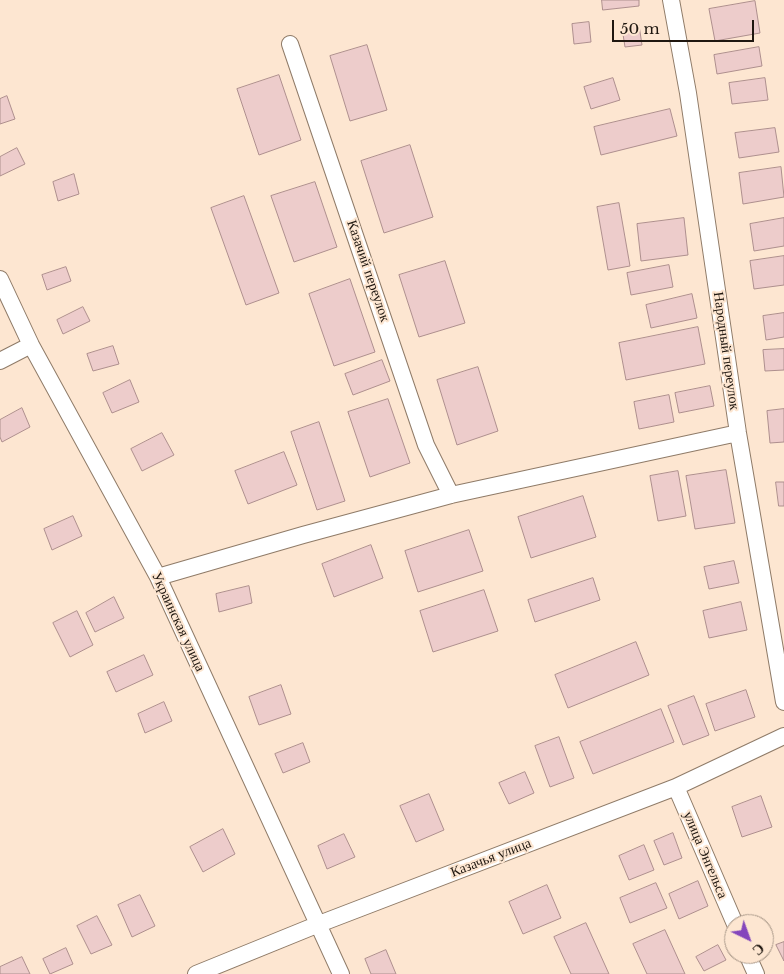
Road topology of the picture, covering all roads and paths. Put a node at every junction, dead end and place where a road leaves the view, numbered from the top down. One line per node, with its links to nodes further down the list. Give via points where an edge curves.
1 (671, 0): 6 (street, Народный переулок, via 688,93)
2 (290, 44): 7 (street, Казачий переулок, via 426,445)
3 (0, 279): 4 (street, Украинская улица)
4 (31, 345): 5 (street); 8 (street, Украинская улица)
5 (0, 361)
6 (738, 433): 7 (street); 9 (street, Народный переулок)
7 (451, 495): 8 (street)
8 (158, 577): 13 (street, Украинская улица)
9 (784, 702)
10 (784, 736): 11 (street, Казачья улица)
11 (676, 787): 12 (street, улица Энгельса); 13 (street, Казачья улица)
12 (731, 914)
13 (318, 924): 14 (street, Казачья улица); 15 (street, Украинская улица)
14 (196, 974)
15 (341, 974)

